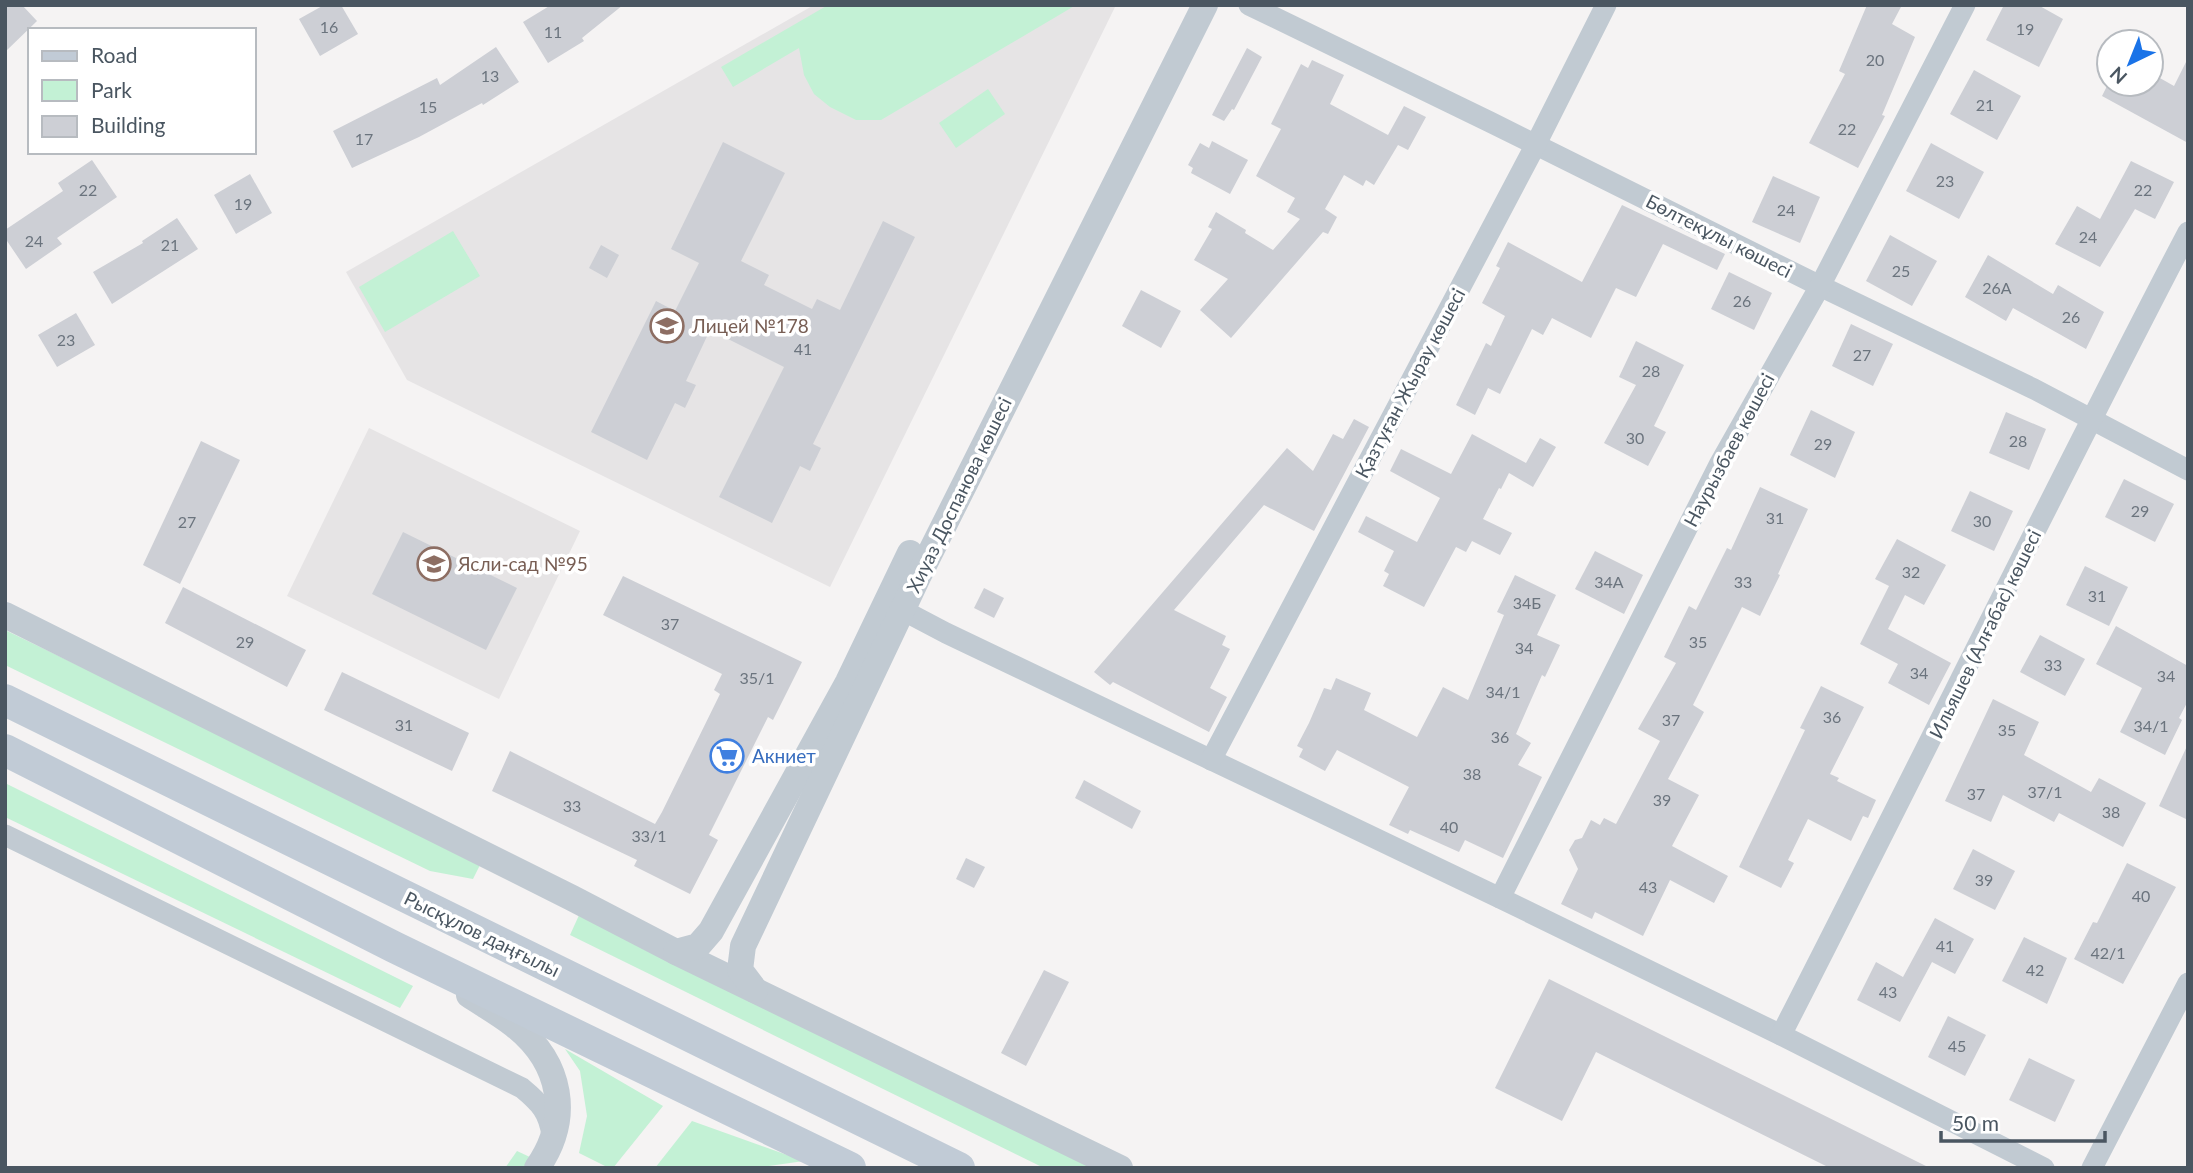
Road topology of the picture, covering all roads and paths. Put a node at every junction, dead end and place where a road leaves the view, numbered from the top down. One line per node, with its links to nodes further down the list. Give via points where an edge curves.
1 (1187, 5): 11 (street, Хиуаз Доспанова көшесі)
2 (1205, 5): 11 (street, Хиуаз Доспанова көшесі)
3 (1249, 5): 6 (street, Бөлтекұлы көшесі)
4 (1606, 5): 6 (street, Қазтуған Жырау көшесі)
5 (1965, 5): 8 (street, Наурызбаев көшесі)
6 (1536, 144): 8 (street, Бөлтекұлы көшесі); 16 (street, Қазтуған Жырау көшесі)
7 (2188, 232): 9 (street, Ильяшев (Алғабас) көшесі)
8 (1820, 286): 9 (street, Бөлтекұлы көшесі); 19 (street, Наурызбаев көшесі, via 1719,465)
9 (2092, 418): 10 (street, Бөлтекұлы көшесі); 24 (street, Ильяшев (Алғабас) көшесі)
10 (2188, 470)
11 (895, 606): 16 (street); 21 (street, Хиуаз Доспанова көшесі, via 711,931 698,946); 23 (street, Хиуаз Доспанова көшесі, via 862,691 743,946 740,970)
12 (5, 615): 21 (street)
13 (5, 700): 14 (main road, Рысқұлов даңғылы)
14 (58, 726): 17 (main road); 28 (main road, Рысқұлов даңғылы)
15 (5, 750): 17 (main road)
16 (1211, 760): 19 (street)
17 (37, 765): 20 (main road)
18 (5, 835): 25 (street, via 522,1088 550,1119)
19 (1500, 898): 24 (street)
20 (394, 947): 25 (street, via 515,1026 535,1047 557,1091); 27 (main road)
21 (676, 952): 23 (street)
22 (2188, 983): 31 (street)
23 (755, 990): 29 (street)
24 (1781, 1035): 30 (street)
25 (553, 1140): 26 (street)
26 (537, 1168)
27 (850, 1168)
28 (959, 1168)
29 (1121, 1168)
30 (2044, 1168)
31 (2092, 1168)

